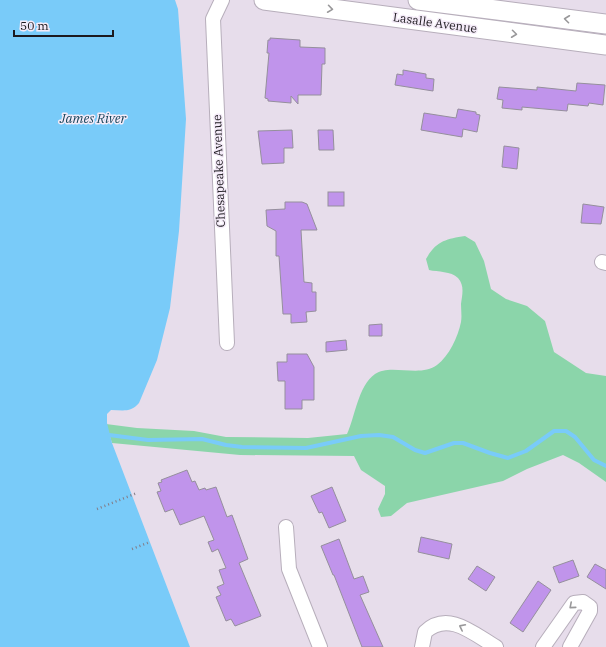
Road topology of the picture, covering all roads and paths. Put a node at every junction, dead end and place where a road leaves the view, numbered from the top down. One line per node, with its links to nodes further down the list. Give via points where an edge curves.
1 (222, 0): 8 (street, Chesapeake Avenue, via 213,19)
2 (264, 0): 6 (main road, Lasalle Avenue, one-way to 6)
3 (418, 0): 4 (main road, Lasalle Avenue)
4 (491, 4): 5 (main road, Lasalle Avenue, one-way to 4); 6 (street)
5 (606, 24)
6 (487, 30): 7 (main road, Lasalle Avenue, one-way to 7)
7 (606, 45)
8 (227, 343)
9 (137, 493): 10 (path)
10 (97, 508)
11 (286, 527): 14 (street, via 289,569)
12 (150, 542): 13 (path)
13 (132, 549)
14 (320, 647)
15 (422, 647): 16 (street, one-way to 15, via 462,626 447,622 437,624 425,632)
16 (496, 647)
17 (543, 647): 18 (street, one-way to 17, via 590,611 590,607 583,602 574,603 568,608)
18 (570, 647)

